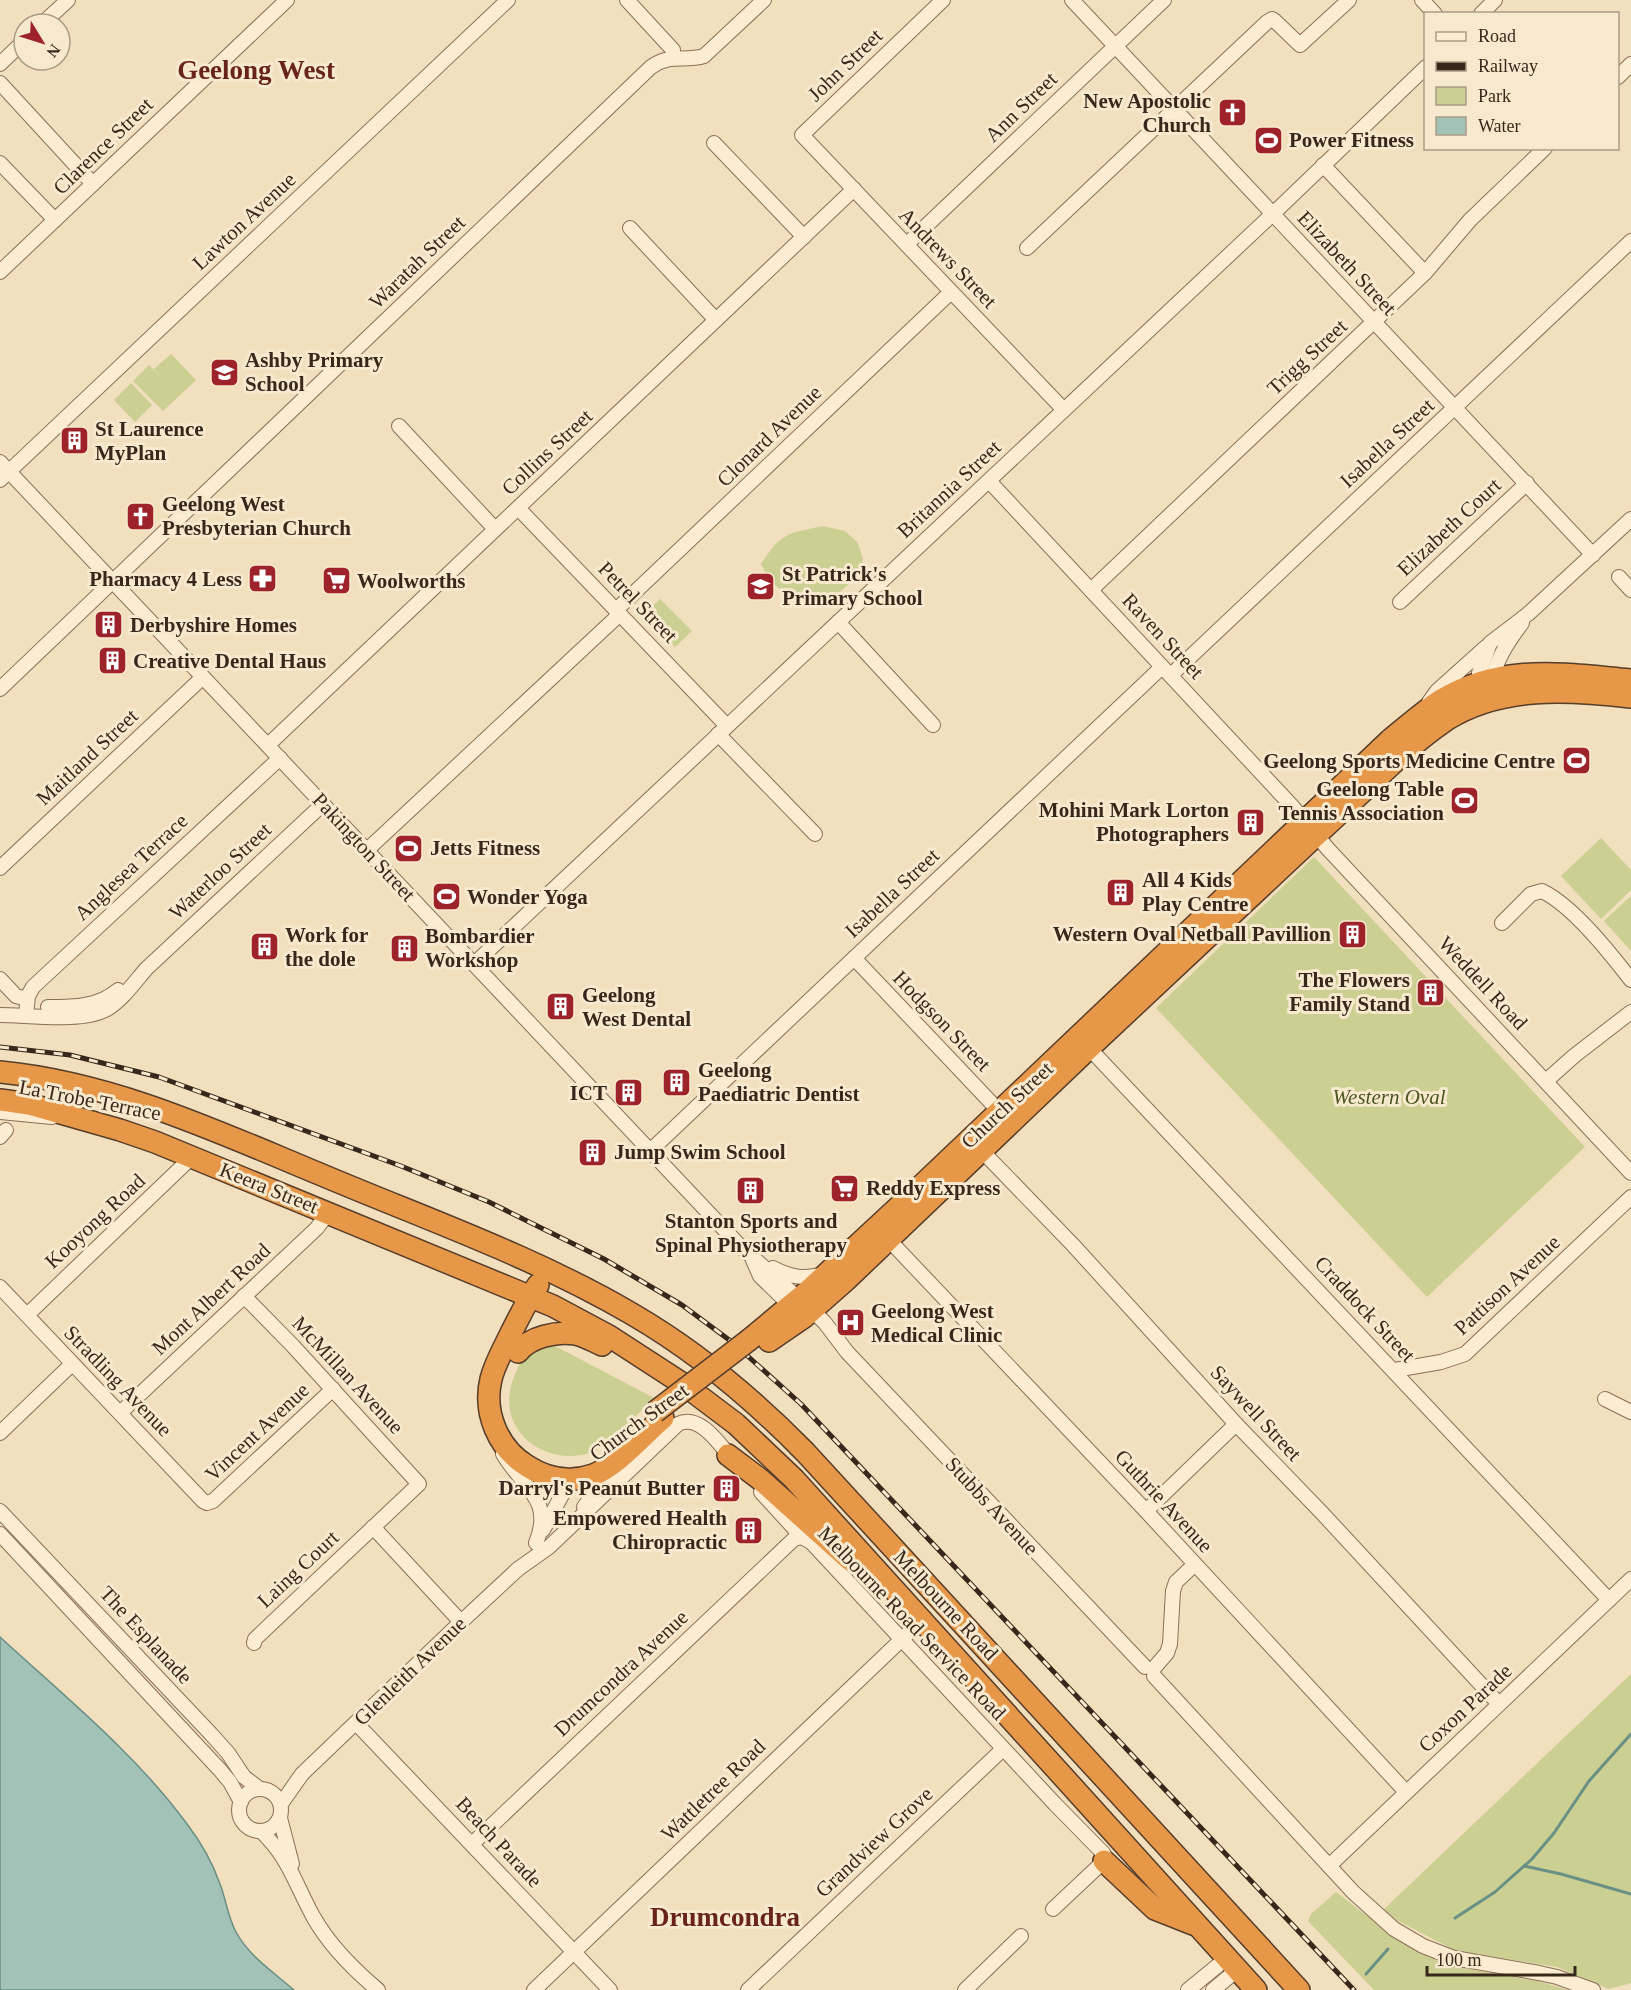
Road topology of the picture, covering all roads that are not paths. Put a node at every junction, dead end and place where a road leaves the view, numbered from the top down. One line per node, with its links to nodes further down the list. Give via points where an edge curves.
1 (68, 0): 12 (street)
2 (287, 0): 29 (street, Clarence Street)
3 (508, 0): 46 (street, Lawton Avenue)
4 (627, 0): 17 (street, via 673,50)
5 (764, 0): 17 (street, Waratah Street, via 704,56)
6 (943, 0): 24 (street, John Street)
7 (1072, 0): 15 (street, Elizabeth Street)
8 (1164, 0): 15 (street, Ann Street)
9 (1349, 0): 23 (street, via 1300,45 1272,20)
10 (1422, 0): 13 (street)
11 (1495, 0): 14 (street)
12 (55, 12)
13 (1433, 12)
14 (1483, 12)
15 (1115, 46): 23 (street, Elizabeth Street); 36 (street, Ann Street)
16 (12, 52): 18 (street)
17 (674, 58): 54 (street, Waratah Street, via 660,60 651,67)
18 (0, 64)
19 (1631, 64): 21 (street)
20 (1424, 68): 28 (street, Britannia Street)
21 (1619, 75)
22 (0, 83): 29 (street)
23 (1173, 109): 31 (street, Elizabeth Street); 37 (street)
24 (802, 135): 30 (street, Andrews Street)
25 (714, 143): 34 (street)
26 (1543, 150): 39 (street, Trigg Street, via 1470,220)
27 (0, 163): 32 (street)
28 (1323, 165): 31 (street, Britannia Street); 39 (street)
29 (93, 184): 32 (street, Clarence Street)
30 (854, 189): 34 (street, Collins Street); 36 (street, Andrews Street)
31 (1272, 214): 42 (street, Elizabeth Street); 44 (street, Britannia Street)
32 (55, 220): 38 (street, Clarence Street)
33 (630, 228): 41 (street)
34 (804, 237): 41 (street, Collins Street)
35 (1631, 241): 43 (street, Isabella Street)
36 (907, 244): 40 (street, Andrews Street)
37 (1027, 248)
38 (0, 272)
39 (1425, 273): 42 (street, Trigg Street)
40 (951, 291): 44 (street, Andrews Street); 58 (street, Clonard Avenue)
41 (716, 321): 49 (street, Collins Street)
42 (1374, 322): 43 (street, Elizabeth Street); 55 (street, Trigg Street)
43 (1456, 407): 48 (street, Elizabeth Street); 63 (street, Isabella Street)
44 (1064, 410): 47 (street, Britannia Street)
45 (399, 426): 51 (street)
46 (3, 471): 54 (street, Pakington Street)
47 (989, 481): 55 (street, Raven Street); 60 (street, Britannia Street)
48 (1527, 483): 52 (street, Elizabeth Street); 57 (street, Elizabeth Court)
49 (518, 508): 51 (street, Collins Street); 58 (street, Petrel Street)
50 (1631, 519): 52 (street)
51 (495, 529): 73 (street, Collins Street)
52 (1593, 555): 59 (street)
53 (1618, 577): 56 (street)
54 (113, 582): 65 (street, Pakington Street); 68 (street, Waratah Street)
55 (1091, 590): 63 (street, Raven Street)
56 (1631, 590)
57 (1400, 602)
58 (618, 612): 72 (street, Petrel Street); 78 (street, Clonard Avenue)
59 (1528, 614): 61 (street); 62 (street)
60 (838, 622): 71 (street); 72 (street, Britannia Street)
61 (1511, 637): 64 (street, via 1510,660); 67 (street)
62 (1490, 643): 67 (street, via 1480,669); 70 (street, via 1437,692)
63 (1167, 671): 76 (street, Raven Street); 81 (street, Isabella Street)
64 (1526, 674): 66 (highway); 67 (highway)
65 (203, 677): 73 (street, Pakington Street); 79 (street, Maitland Street)
66 (1631, 680)
67 (1486, 687): 69 (highway, via 1529,693); 70 (highway, Church Street, via 1448,696); 76 (highway, Church Street)
68 (0, 689)
69 (1631, 697)
70 (1422, 714): 76 (highway, Church Street, via 1390,740)
71 (933, 725)
72 (722, 730): 77 (street, Petrel Street); 82 (street, Britannia Street)
73 (268, 745): 74 (street, Pakington Street)
74 (280, 758): 75 (street, Pakington Street); 86 (street, Anglesea Terrace, via 33,987)
75 (323, 804): 78 (street, Pakington Street); 86 (street, Waterloo Street, via 126,992 103,1005)
76 (1310, 828): 89 (highway, Church Street); 91 (street, Weddell Road); 95 (highway, Church Street)
77 (815, 834)
78 (367, 850): 82 (street, Pakington Street)
79 (0, 868)
80 (1502, 923): 84 (street, via 1531,894 1542,891 1553,896 1604,945)
81 (854, 958): 95 (street, Hodgson Street); 98 (street, Isabella Street)
82 (474, 964): 98 (street, Pakington Street)
83 (0, 979): 86 (street)
84 (1631, 980)
85 (0, 1007): 86 (street)
86 (26, 1007): 88 (street)
87 (1631, 1012): 91 (street)
88 (0, 1015)
89 (1089, 1048): 99 (highway, Church Street); 117 (street, Craddock Street)
90 (0, 1072): 97 (highway, via 65,1081 119,1095)
91 (1546, 1081): 101 (street, Weddell Road)
92 (0, 1084): 97 (highway, La Trobe Terrace, via 64,1091)
93 (0, 1100): 96 (highway, La Trobe Terrace)
94 (0, 1112): 96 (street, Keera Street)
95 (1000, 1112): 108 (highway, Church Street)
96 (75, 1118): 100 (highway, Keera Street)
97 (180, 1118): 106 (highway, Keera Street)
98 (650, 1151): 105 (street, Pakington Street)
99 (982, 1151): 104 (highway, Church Street); 125 (street, Saywell Street)
100 (192, 1157): 103 (highway, Keera Street); 113 (street, Kooyong Road)
101 (1631, 1173)
102 (1631, 1197): 117 (street, Pattison Avenue, via 1465,1354)
103 (328, 1213): 107 (highway, Keera Street); 110 (street, Mont Albert Road)
104 (889, 1240): 112 (highway, Church Street); 135 (street, Guthrie Avenue)
105 (753, 1258): 108 (street, via 796,1278); 112 (street, Pakington Street, via 760,1276)
106 (550, 1271): 111 (highway, Church Street); 167 (highway, Melbourne Road, via 674,1341 771,1418)
107 (471, 1272): 111 (highway, Keera Street); 115 (highway, via 496,1292 508,1310 509,1321)
108 (828, 1273): 112 (highway, Church Street)
109 (0, 1287): 113 (street, Stradling Avenue)
110 (244, 1296): 119 (street, McMillan Avenue); 122 (street, Mont Albert Road)
111 (536, 1300): 114 (highway, Church Street); 115 (highway, Church Street); 118 (highway, Melbourne Road, via 592,1326)
112 (801, 1308): 124 (highway, Church Street); 150 (street, Stubbs Avenue, via 823,1321 841,1345)
113 (27, 1315): 116 (street, Stradling Avenue)
114 (518, 1352): 118 (highway, via 534,1339 572,1334); 129 (highway, Church Street, via 503,1390 510,1429 523,1446 541,1458 566,1465)
115 (498, 1360): 123 (highway, Church Street, via 489,1391)
116 (72, 1364): 122 (street, Stradling Avenue); 126 (street)
117 (1395, 1370): 145 (street, Craddock Street)
118 (669, 1374): 146 (highway, Melbourne Road, via 766,1451)
119 (333, 1389): 131 (street, McMillan Avenue); 133 (street, Vincent Avenue)
120 (1605, 1399): 121 (street)
121 (1631, 1412)
122 (120, 1413): 133 (street, Stradling Avenue)
123 (490, 1414): 130 (highway, Church Street, via 501,1442 520,1462 546,1475); 132 (street, via 504,1456)
124 (667, 1417): 127 (highway, Church Street); 128 (street, Melbourne Road Service Road, via 701,1426); 129 (highway, Church Street); 137 (street, Glenleith Avenue, via 675,1427)
125 (1236, 1424): 135 (street); 151 (street, Saywell Street)
126 (0, 1433)
127 (637, 1442): 130 (highway, Church Street, via 602,1471); 137 (street, Glenleith Avenue, via 597,1488)
128 (728, 1455): 140 (street, Melbourne Road Service Road); 146 (highway)
129 (586, 1462): 130 (highway, Glenleith Avenue)
130 (570, 1480): 136 (street, Glenleith Avenue)
131 (419, 1484): 138 (street, Laing Court)
132 (537, 1500): 136 (street); 141 (street, via 543,1516)
133 (207, 1503)
134 (0, 1510): 155 (street, The Esplanade, via 211,1734 244,1777)
135 (1146, 1511): 142 (street, Guthrie Avenue)
136 (552, 1515): 137 (street); 141 (street, Glenleith Avenue)
137 (573, 1524): 143 (street, Glenleith Avenue)
138 (373, 1527): 147 (street); 149 (street, Laing Court)
139 (0, 1534): 157 (street, The Esplanade, via 220,1770)
140 (802, 1537): 148 (street, Melbourne Road Service Road); 160 (street, Drumcondra Avenue, via 794,1539)
141 (536, 1543): 143 (street, Glenleith Avenue)
142 (1194, 1565): 150 (street, via 1176,1582 1170,1644); 156 (street, Guthrie Avenue)
143 (518, 1569): 147 (street, Glenleith Avenue)
144 (1631, 1580): 145 (street, Coxon Parade)
145 (1609, 1600): 151 (street, Coxon Parade)
146 (921, 1621): 148 (street, Wattletree Road); 165 (highway, Melbourne Road)
147 (461, 1622): 152 (street, Glenleith Avenue)
148 (902, 1639): 153 (street, Melbourne Road Service Road); 168 (street, Wattletree Road)
149 (254, 1643)
150 (1151, 1670): 162 (street, Stubbs Avenue)
151 (1499, 1704): 156 (street, Coxon Parade)
152 (356, 1723): 154 (street, Glenleith Avenue); 160 (street, Beach Parade)
153 (1003, 1749): 161 (street, Melbourne Road Service Road, via 1103,1852); 173 (street, Grandview Grove)
154 (302, 1774): 155 (street, Glenleith Avenue); 158 (street, Glenleith Avenue)
155 (262, 1789): 157 (street, via 248,1793); 158 (street, via 274,1794)
156 (1406, 1792): 162 (street, Coxon Parade)
157 (241, 1802): 159 (street, via 243,1822)
158 (280, 1811): 159 (street, via 272,1827); 163 (street)
159 (261, 1831): 163 (street)
160 (472, 1844): 168 (street, Beach Parade)
161 (1104, 1860): 164 (street); 165 (highway, via 1155,1909)
162 (1329, 1866): 179 (street, Stubbs Avenue, via 1382,1920 1423,1946 1471,1962 1557,1977)
163 (294, 1875): 170 (street, via 315,1921 350,1965)
164 (1053, 1909)
165 (1196, 1925): 169 (highway, Melbourne Road)
166 (1021, 1936): 174 (street)
167 (1257, 1943): 169 (highway); 178 (highway, Melbourne Road)
168 (574, 1952): 171 (street, Wattletree Road); 172 (street, Beach Parade)
169 (1232, 1964): 175 (street); 176 (street); 177 (highway, Melbourne Road)
170 (378, 1990)
171 (534, 1990)
172 (610, 1990)
173 (748, 1990)
174 (964, 1990)
175 (1188, 1990)
176 (1213, 1990)
177 (1256, 1990)
178 (1299, 1990)
179 (1593, 1990)

